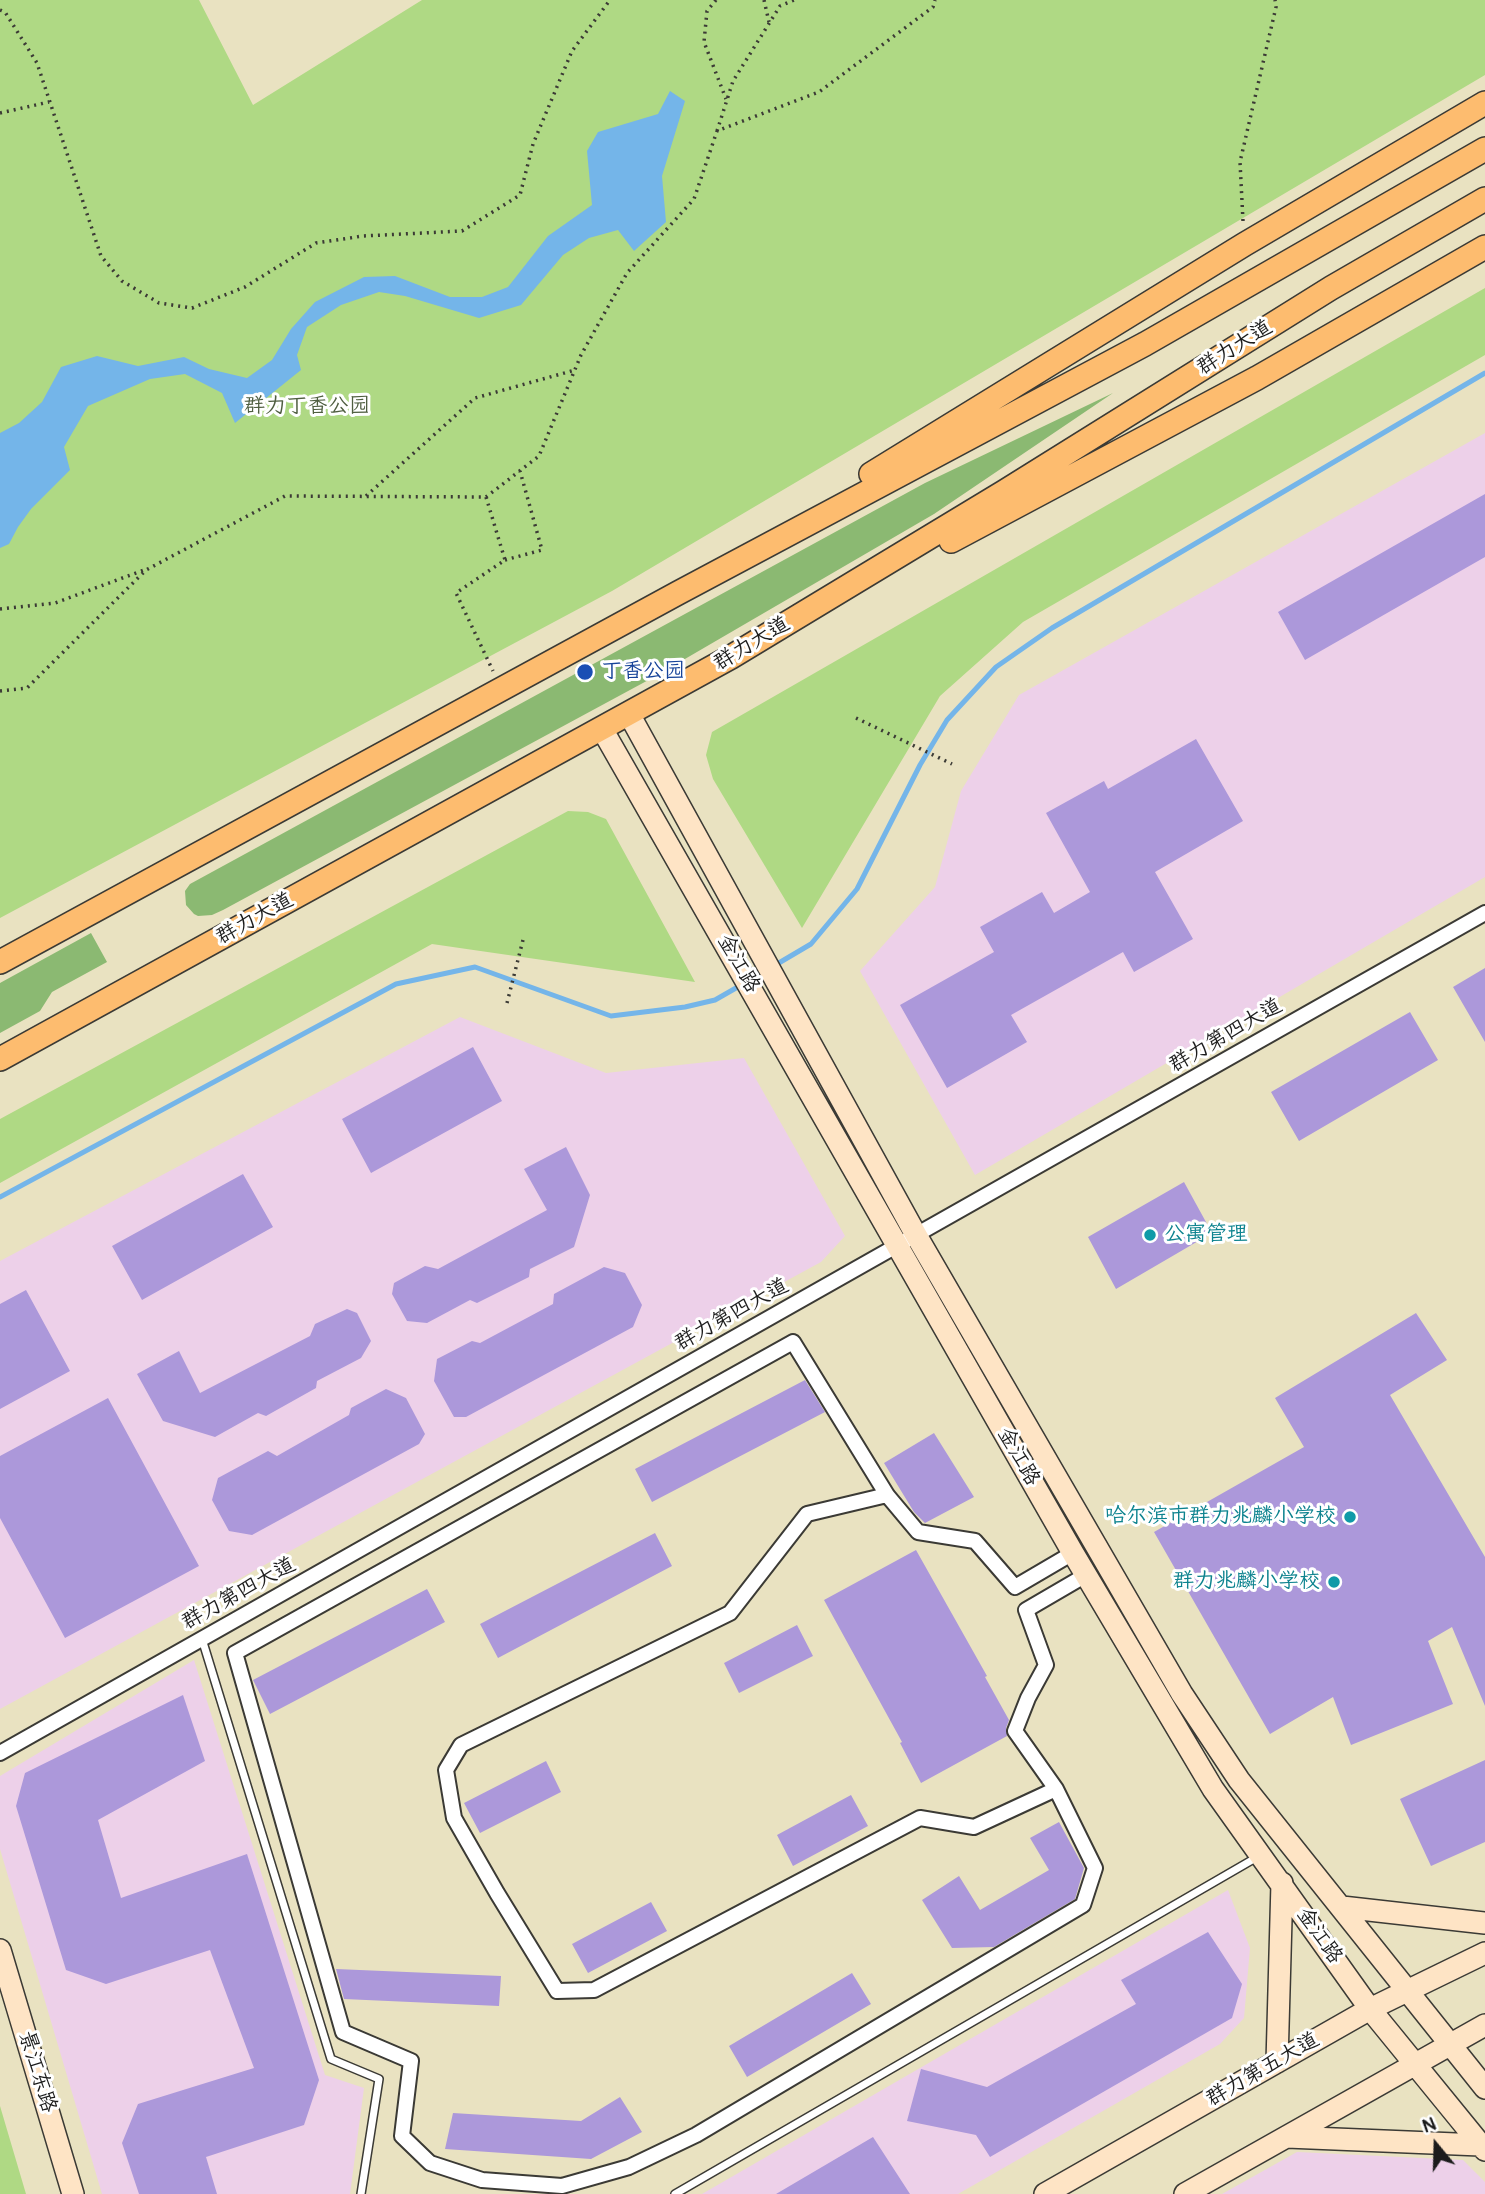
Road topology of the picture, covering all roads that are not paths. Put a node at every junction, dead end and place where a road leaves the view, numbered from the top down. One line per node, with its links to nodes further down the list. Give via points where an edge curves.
1 (1485, 103): 5 (main road, via 1245,244)
2 (1485, 149): 5 (main road, via 1145,344)
3 (1485, 199): 6 (main road, 群力大道, via 1331,288)
4 (1485, 247): 6 (main road, via 1257,378)
5 (678, 593): 10 (main road)
6 (731, 657): 7 (main road, 群力大道)
7 (629, 715): 8 (main road, 群力大道); 12 (street, 金江路)
8 (603, 729): 11 (main road, 群力大道); 13 (street, 金江路)
9 (1485, 913): 12 (street, 群力第四大道)
10 (0, 962)
11 (0, 1059)
12 (916, 1235): 13 (street, 群力第四大道); 22 (street, 金江路, via 1182,1694 1239,1780)
13 (897, 1246): 15 (street, 金江路); 17 (street, 群力第四大道)
14 (887, 1495): 15 (street, via 918,1532 975,1541 1014,1587); 19 (street, via 807,1514 730,1613 461,1745 446,1770 454,1818 496,1893 557,1991 594,1990 920,1818 974,1827); 19 (street, via 793,1342 235,1653 343,2032 411,2061 402,2136 430,2163 482,2180 562,2186 629,2167 696,2135 1083,1905 1095,1868)
15 (1073, 1553): 16 (street, 金江路)
16 (1086, 1575): 19 (street, via 1026,1610 1046,1665 1015,1731); 20 (street, 金江路, via 1213,1789)
17 (202, 1639): 18 (street, 群力第四大道); 36 (lane, via 331,2059 379,2079)
18 (0, 1753)
19 (1056, 1789)
20 (1261, 1855): 21 (street, 金江路); 37 (lane)
21 (1282, 1884): 27 (street, 金江路); 30 (street)
22 (1342, 1907): 23 (street); 26 (street, 金江路)
23 (1485, 1923)
24 (0, 1950): 35 (street, 景江东路)
25 (1485, 1953): 26 (street, 群力第五大道)
26 (1409, 1990): 27 (street, 群力第五大道); 29 (street, 金江路)
27 (1370, 2009): 30 (street, 群力第五大道); 31 (street, 金江路)
28 (1485, 2025): 29 (street)
29 (1451, 2043): 31 (street); 32 (street, 金江路)
30 (1277, 2062): 38 (street, 群力第五大道)
31 (1413, 2065): 33 (street); 34 (street, 金江路)
32 (1485, 2088)
33 (1285, 2137): 34 (street); 39 (street)
34 (1482, 2148)
35 (74, 2194)
36 (362, 2194)
37 (675, 2194)
38 (1045, 2194)
39 (1185, 2194)

